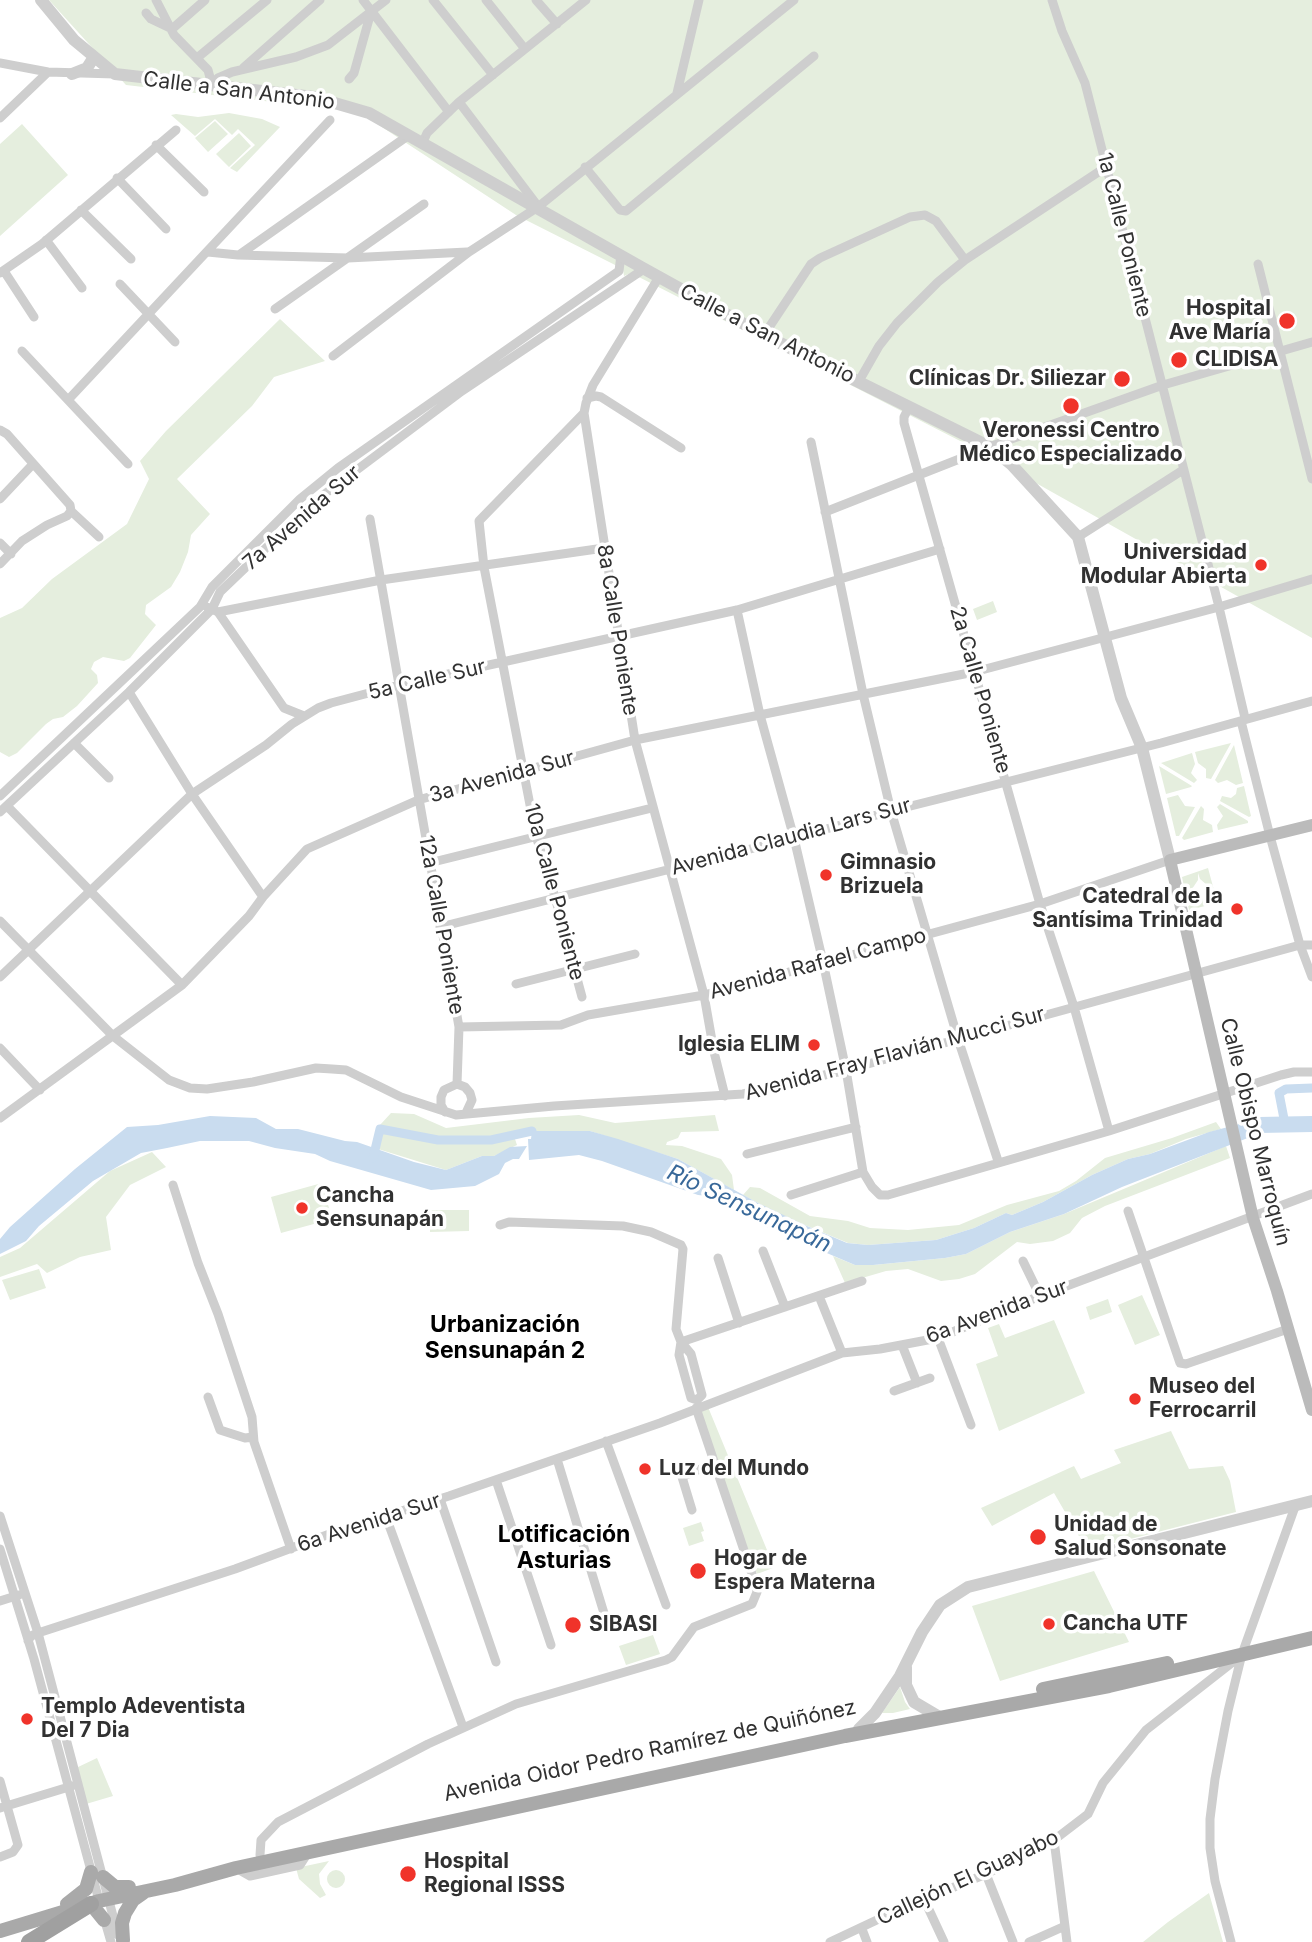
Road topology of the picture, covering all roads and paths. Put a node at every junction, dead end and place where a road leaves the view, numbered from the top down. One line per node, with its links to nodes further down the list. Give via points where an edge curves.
1 (41, 0): 21 (street)
2 (156, 0): 18 (street)
3 (205, 0): 18 (street)
4 (267, 0): 22 (street)
5 (320, 0): 24 (street)
6 (363, 0): 15 (street)
7 (386, 0): 15 (street)
8 (433, 0): 28 (street)
9 (486, 0): 19 (street)
10 (536, 0): 17 (street)
11 (586, 0): 17 (street)
12 (699, 0): 31 (street)
13 (794, 0): 31 (street)
14 (1052, 0): 41 (street, 1a Calle Poniente, via 1085,83)
15 (372, 11): 24 (street, via 328,46); 29 (street); 33 (street)
16 (146, 13): 18 (street)
17 (556, 24): 19 (street)
18 (172, 29): 22 (street)
19 (525, 50): 28 (street)
20 (814, 56): 40 (street, via 626,211 620,210)
21 (94, 57): 26 (street, via 87,68); 27 (street)
22 (197, 58): 30 (street, via 208,70)
23 (0, 63): 25 (street)
24 (242, 69): 30 (street)
25 (48, 72): 26 (street); 34 (street)
26 (72, 74): 27 (street)
27 (116, 74): 30 (street, Calle a San Antonio)
28 (494, 75): 32 (street)
29 (349, 79)
30 (212, 85): 37 (street, Calle a San Antonio, via 314,97 369,113)
31 (677, 93): 40 (street)
32 (459, 102): 33 (street); 45 (street)
33 (449, 112): 38 (street)
34 (0, 118)
35 (330, 120): 49 (street)
36 (176, 130): 39 (street)
37 (409, 135): 38 (street, Calle a San Antonio); 51 (street)
38 (423, 142): 45 (street, Calle a San Antonio)
39 (156, 145): 42 (street); 43 (street)
40 (585, 167): 45 (street)
41 (1107, 167): 55 (street); 72 (street, 1a Calle Poniente)
42 (117, 178): 46 (street); 47 (street)
43 (204, 192)
44 (424, 204): 53 (street)
45 (538, 207): 50 (street); 52 (street, Calle a San Antonio)
46 (81, 210): 48 (street); 54 (street)
47 (166, 229)
48 (46, 240): 58 (street); 61 (street)
49 (208, 252): 51 (street); 63 (street)
50 (469, 252): 53 (street); 70 (street)
51 (238, 255): 53 (street)
52 (621, 256): 57 (street, Calle a San Antonio); 102 (street, 7a Avenida Sur, via 619,271 328,476 261,536 212,587)
53 (348, 258): 62 (street)
54 (131, 259)
55 (965, 260): 65 (street, via 936,221 925,215 911,217 811,264); 71 (street, via 897,323)
56 (1258, 264): 69 (street)
57 (644, 269): 59 (street, Calle a San Antonio); 104 (street, 7a Avenida Sur, via 462,391 333,486 220,592)
58 (2, 272): 64 (street)
59 (659, 277): 65 (street, Calle a San Antonio); 73 (street, 8a Calle Poniente)
60 (120, 284): 63 (street)
61 (82, 288)
62 (275, 309)
63 (148, 315): 66 (street); 74 (street)
64 (34, 317)
65 (764, 335): 71 (street, Calle a San Antonio)
66 (175, 342)
67 (1312, 342): 69 (street)
68 (22, 351): 74 (street)
69 (1281, 351): 72 (street); 81 (street)
70 (333, 356)
71 (859, 381): 75 (street, Calle a San Antonio)
72 (1163, 384): 79 (street); 84 (street, 1a Calle Poniente)
73 (587, 398): 76 (street, 8a Calle Poniente); 80 (street, via 601,397)
74 (68, 400): 83 (street)
75 (909, 407): 79 (street, Calle a San Antonio); 85 (street, 2a Calle Poniente, via 904,423)
76 (584, 413): 94 (street, 8a Calle Poniente); 98 (street, 10a Calle Poniente, via 479,520)
77 (0, 430): 82 (street)
78 (811, 442): 89 (street)
79 (990, 447): 85 (street); 92 (street, Calle a San Antonio)
80 (681, 448)
81 (1309, 451): 86 (street)
82 (33, 464): 87 (street); 88 (street)
83 (128, 464)
84 (1183, 470): 92 (street); 103 (street, 1a Calle Poniente)
85 (920, 476): 89 (street); 95 (street, 2a Calle Poniente)
86 (1312, 479)
87 (0, 499)
88 (71, 511): 91 (street); 96 (street, via 23,541)
89 (825, 512): 101 (street)
90 (370, 519): 100 (street, 12a Calle Poniente)
91 (99, 537)
92 (1078, 537): 107 (street, Calle a San Antonio)
93 (0, 543): 96 (street)
94 (604, 548): 98 (street); 106 (street, 8a Calle Poniente)
95 (940, 549): 101 (street, 5a Calle Sur); 109 (street, 2a Calle Poniente)
96 (11, 554): 97 (street)
97 (0, 564)
98 (484, 567): 100 (street); 108 (street, 10a Calle Poniente)
99 (1312, 579): 103 (street, 3a Avenida Sur)
100 (381, 580): 104 (street); 110 (street, 12a Calle Poniente)
101 (840, 580): 105 (street, 5a Calle Sur); 112 (street)
102 (200, 607): 104 (street); 124 (street, 7a Avenida Sur)
103 (1219, 607): 107 (street, 3a Avenida Sur); 116 (street, 1a Calle Poniente)
104 (215, 610): 111 (street, 7a Avenida Sur); 115 (street, via 284,708)
105 (737, 610): 106 (street, 5a Calle Sur); 114 (street)
106 (619, 636): 108 (street, 5a Calle Sur); 117 (street, 8a Calle Poniente)
107 (1104, 637): 109 (street, 3a Avenida Sur); 119 (street, Calle a San Antonio, via 1121,698)
108 (501, 663): 110 (street, 5a Calle Sur); 120 (street, 10a Calle Poniente)
109 (974, 672): 112 (street, 3a Avenida Sur); 122 (street, 2a Calle Poniente)
110 (399, 685): 115 (street, 5a Calle Sur, via 331,703); 125 (street, 12a Calle Poniente)
111 (129, 692): 118 (street, 7a Avenida Sur); 123 (street)
112 (863, 694): 114 (street, 3a Avenida Sur); 128 (street)
113 (1312, 701): 116 (street, Avenida Claudia Lars Sur)
114 (760, 715): 117 (street, 3a Avenida Sur); 132 (street)
115 (304, 716): 123 (street, 5a Calle Sur)
116 (1243, 720): 119 (street, Avenida Claudia Lars Sur); 131 (street, 1a Calle Poniente)
117 (635, 740): 120 (street, 3a Avenida Sur); 126 (street, 8a Calle Poniente)
118 (74, 743): 121 (street); 127 (street, 7a Avenida Sur)
119 (1142, 748): 122 (street, Avenida Claudia Lars Sur); 133 (street, Calle a San Antonio)
120 (523, 771): 125 (street, 3a Avenida Sur); 130 (street, 10a Calle Poniente)
121 (109, 778)
122 (1006, 782): 128 (street, Avenida Claudia Lars Sur); 139 (street, 2a Calle Poniente)
123 (192, 794): 136 (street, 5a Calle Sur); 137 (street)
124 (0, 796)
125 (418, 800): 134 (street, 12a Calle Poniente); 137 (street, 3a Avenida Sur, via 307,849)
126 (652, 808): 130 (street); 135 (street, 8a Calle Poniente)
127 (4, 809): 136 (street)
128 (891, 811): 132 (street, Avenida Claudia Lars Sur); 142 (street)
129 (1312, 825): 131 (main road)
130 (536, 836): 134 (street); 138 (street, 10a Calle Poniente)
131 (1270, 836): 133 (main road); 143 (street, 1a Calle Poniente)
132 (794, 838): 135 (street, Avenida Claudia Lars Sur); 147 (street)
133 (1170, 860): 139 (street, Avenida Rafael Campo); 149 (main road, Calle Obispo Marroquín)
134 (429, 863): 141 (street, 12a Calle Poniente)
135 (670, 869): 138 (street, Avenida Claudia Lars Sur); 154 (street, 8a Calle Poniente)
136 (90, 890): 145 (street, 5a Calle Sur); 153 (street)
137 (263, 897): 153 (street, 3a Avenida Sur)
138 (555, 897): 141 (street, Avenida Claudia Lars Sur); 148 (street, 10a Calle Poniente)
139 (1040, 904): 142 (street, Avenida Rafael Campo); 156 (street, 2a Calle Poniente)
140 (0, 921): 145 (street, Avenida Fray Flavián Mucci Sur)
141 (440, 927): 157 (street, 12a Calle Poniente)
142 (926, 935): 147 (street, Avenida Rafael Campo); 159 (street)
143 (1300, 945): 144 (street, Avenida Fray Flavián Mucci Sur); 149 (street, Avenida Fray Flavián Mucci Sur); 151 (street, 1a Calle Poniente)
144 (1312, 945)
145 (27, 949): 150 (street, 5a Calle Sur); 158 (street, Avenida Fray Flavián Mucci Sur)
146 (635, 954): 148 (street)
147 (823, 962): 154 (street, Avenida Rafael Campo); 161 (street)
148 (575, 971): 152 (street); 155 (street, 10a Calle Poniente)
149 (1196, 973): 156 (street, Avenida Fray Flavián Mucci Sur); 165 (main road, Calle Obispo Marroquín)
150 (0, 977)
151 (1312, 977)
152 (516, 984)
153 (182, 985): 158 (street, 3a Avenida Sur)
154 (704, 995): 157 (street, Avenida Rafael Campo, via 589,1015 561,1025); 166 (street, 8a Calle Poniente)
155 (582, 997)
156 (1074, 1007): 159 (street, Avenida Fray Flavián Mucci Sur); 171 (street, 2a Calle Poniente)
157 (459, 1027): 163 (street, 12a Calle Poniente)
158 (113, 1036): 164 (street, 3a Avenida Sur); 167 (street, Avenida Fray Flavián Mucci Sur, via 169,1080 190,1087 207,1089 316,1068 346,1070)
159 (958, 1039): 161 (street, Avenida Fray Flavián Mucci Sur); 173 (street)
160 (0, 1048): 164 (street)
161 (846, 1070): 166 (street, Avenida Fray Flavián Mucci Sur); 170 (street)
162 (1312, 1072): 165 (street, via 1281,1075)
163 (457, 1084): 167 (street, via 444,1090 441,1105); 168 (street, via 470,1093 471,1107)
164 (40, 1090): 169 (street, 3a Avenida Sur)
165 (1224, 1095): 171 (street); 179 (main road, Calle Obispo Marroquín)
166 (725, 1097): 168 (street, Avenida Fray Flavián Mucci Sur)
167 (445, 1112): 168 (street, Avenida Fray Flavián Mucci Sur)
168 (466, 1113)
169 (0, 1118)
170 (856, 1127): 172 (street); 174 (street)
171 (1109, 1131): 173 (street)
172 (747, 1154)
173 (998, 1161): 174 (street, via 888,1195 880,1195)
174 (863, 1172): 177 (street)
175 (173, 1185): 202 (street, via 251,1417)
176 (1312, 1194): 179 (street, 6a Avenida Sur)
177 (791, 1195)
178 (1128, 1210): 183 (street)
179 (1253, 1218): 183 (street, 6a Avenida Sur); 190 (main road, Calle Obispo Marroquín)
180 (500, 1225): 192 (street, via 623,1226 677,1242 683,1248 676,1329)
181 (763, 1251): 188 (street)
182 (718, 1258): 189 (street)
183 (1143, 1258): 187 (street, 6a Avenida Sur); 190 (street, via 1180,1363)
184 (1023, 1262): 187 (street)
185 (862, 1281): 186 (street)
186 (819, 1296): 188 (street); 194 (street)
187 (1040, 1296): 191 (street, 6a Avenida Sur)
188 (785, 1307): 189 (street)
189 (739, 1322): 192 (street)
190 (1288, 1329): 200 (main road, Calle Obispo Marroquín)
191 (938, 1338): 193 (street, 6a Avenida Sur); 201 (street)
192 (681, 1342): 199 (street, via 691,1354 701,1391)
193 (902, 1345): 194 (street, 6a Avenida Sur); 196 (street)
194 (842, 1353): 199 (street, 6a Avenida Sur)
195 (930, 1378): 196 (street)
196 (917, 1383): 197 (street)
197 (894, 1391)
198 (208, 1397): 202 (street, via 220,1430)
199 (697, 1405): 203 (street, 6a Avenida Sur); 205 (street)
200 (1312, 1410)
201 (971, 1424)
202 (253, 1437): 215 (street)
203 (607, 1441): 204 (street, 6a Avenida Sur); 219 (street)
204 (557, 1459): 206 (street, 6a Avenida Sur); 220 (street)
205 (714, 1463): 210 (street, via 682,1477); 231 (street, via 757,1592 747,1608 694,1627 666,1660 516,1704)
206 (496, 1480): 207 (street, 6a Avenida Sur); 226 (street)
207 (440, 1499): 212 (street, 6a Avenida Sur); 228 (street)
208 (1312, 1501): 209 (street)
209 (1296, 1504): 227 (street); 229 (street, via 967,1587 940,1605)
210 (692, 1510)
211 (0, 1516): 213 (street)
212 (386, 1517): 215 (street, 6a Avenida Sur); 231 (street)
213 (4, 1541): 216 (street)
214 (0, 1549): 217 (street)
215 (291, 1549): 223 (street, 6a Avenida Sur)
216 (26, 1593): 217 (street); 223 (street)
217 (15, 1596): 218 (street); 221 (street)
218 (0, 1601)
219 (666, 1605)
220 (607, 1623)
221 (25, 1630): 223 (street); 225 (street)
222 (1312, 1630): 227 (main road, Avenida Oidor Pedro Ramírez de Quiñónez)
223 (38, 1633): 225 (street); 234 (street)
224 (1312, 1638): 227 (main road, Avenida Oidor Pedro Ramírez de Quiñónez)
225 (28, 1641): 235 (street)
226 (551, 1645)
227 (1244, 1650): 230 (main road, Avenida Oidor Pedro Ramírez de Quiñónez, via 1109,1686); 237 (street, Callejón El Guayabo, via 1146,1730 1103,1783 1088,1814); 261 (street, via 1228,1710 1210,1819 1215,1881)
228 (496, 1662)
229 (906, 1663): 230 (street, via 906,1685 914,1702); 232 (street, via 875,1713)
230 (937, 1716): 232 (main road, Avenida Oidor Pedro Ramírez de Quiñónez); 243 (main road, Avenida Oidor Pedro Ramírez de Quiñónez, via 236,1868)
231 (463, 1727): 238 (street, via 278,1822 261,1840)
232 (859, 1729): 238 (main road, Avenida Oidor Pedro Ramírez de Quiñónez)
233 (0, 1781): 236 (street)
234 (78, 1784): 235 (street); 241 (street)
235 (67, 1787): 236 (street); 241 (street)
236 (4, 1807): 239 (street, via 18,1845)
237 (1054, 1840): 240 (street, Callejón El Guayabo); 250 (street)
238 (260, 1855): 242 (main road, Avenida Oidor Pedro Ramírez de Quiñónez)
239 (0, 1857)
240 (986, 1874): 245 (street, Callejón El Guayabo); 258 (street)
241 (97, 1875): 242 (main road, via 115,1887); 244 (street); 246 (main road)
242 (129, 1887): 244 (main road, Avenida Oidor Pedro Ramírez de Quiñónez)
243 (145, 1892): 244 (main road, Avenida Oidor Pedro Ramírez de Quiñónez); 253 (main road, via 125,1913)
244 (101, 1898): 246 (main road, Avenida Oidor Pedro Ramírez de Quiñónez); 247 (main road); 248 (main road); 253 (street); 254 (highway)
245 (924, 1899): 251 (street, Callejón El Guayabo); 257 (street)
246 (67, 1904): 249 (main road, Avenida Oidor Pedro Ramírez de Quiñónez)
247 (51, 1915): 252 (main road); 254 (highway)
248 (104, 1920): 253 (street)
249 (0, 1922)
250 (1065, 1926): 259 (street); 260 (street)
251 (862, 1928): 255 (street, Callejón El Guayabo); 256 (street)
252 (0, 1931)
253 (119, 1941)
254 (29, 1942)
255 (830, 1942)
256 (867, 1942)
257 (944, 1942)
258 (1013, 1942)
259 (1029, 1942)
260 (1066, 1942)
261 (1231, 1942)

